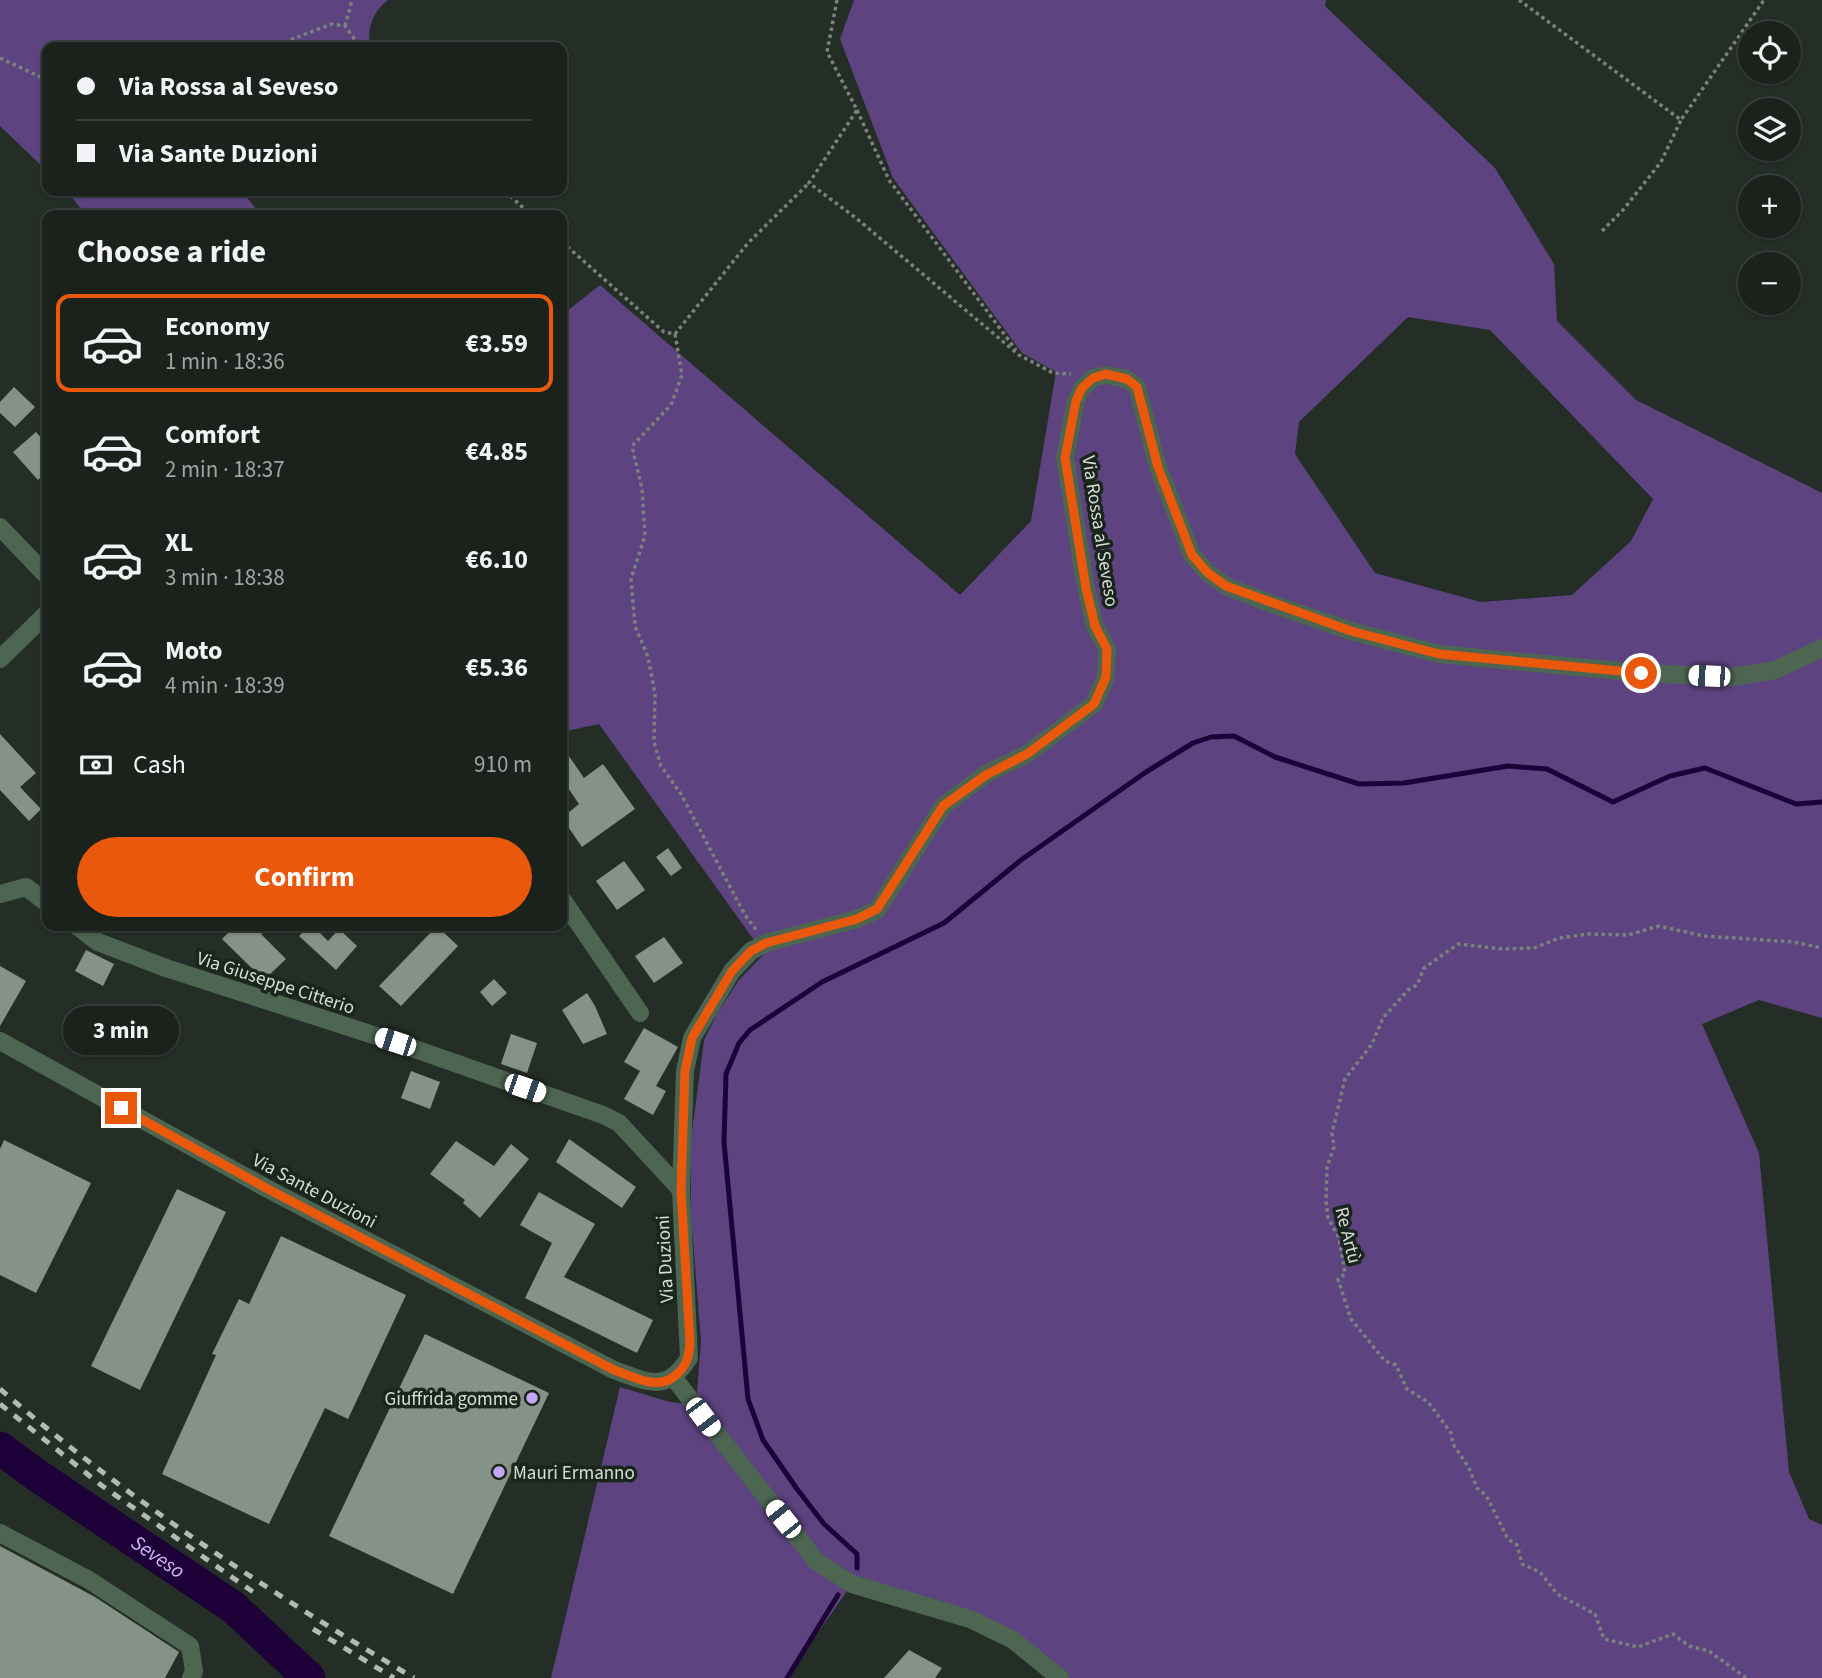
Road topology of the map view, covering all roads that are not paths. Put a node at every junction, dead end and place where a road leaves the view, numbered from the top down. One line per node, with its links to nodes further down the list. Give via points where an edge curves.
1 (0, 527): 2 (street)
2 (42, 571)
3 (42, 618): 5 (street)
4 (1822, 648): 12 (street, Via Rossa al Seveso, via 1775,670 1731,677 1628,672 1439,654 1269,603 1226,586 1192,555 1158,467 1137,387 1127,379 1106,374 1093,378 1076,401 1065,458 1086,588 1095,626 1107,649 1106,677 1094,704 1027,754 986,775 943,806 877,909 751,951 732,971 692,1038)
5 (0, 659)
6 (0, 894): 7 (street, via 26,887)
7 (42, 899)
8 (567, 906): 10 (street)
9 (84, 931): 13 (street, Via Giuseppe Citterio, via 98,942 166,968 603,1115 619,1123)
10 (639, 1013)
11 (0, 1041): 14 (street, Via Sante Duzioni, via 266,1188 614,1370 656,1384)
12 (685, 1071): 13 (street, Via Duzioni)
13 (681, 1190): 14 (street, Via Duzioni, via 690,1343 689,1358)
14 (673, 1377): 17 (street, via 816,1561 852,1584 970,1619 1013,1640)
15 (0, 1533): 16 (street, via 89,1580 190,1646)
16 (191, 1678)
17 (1060, 1678)

